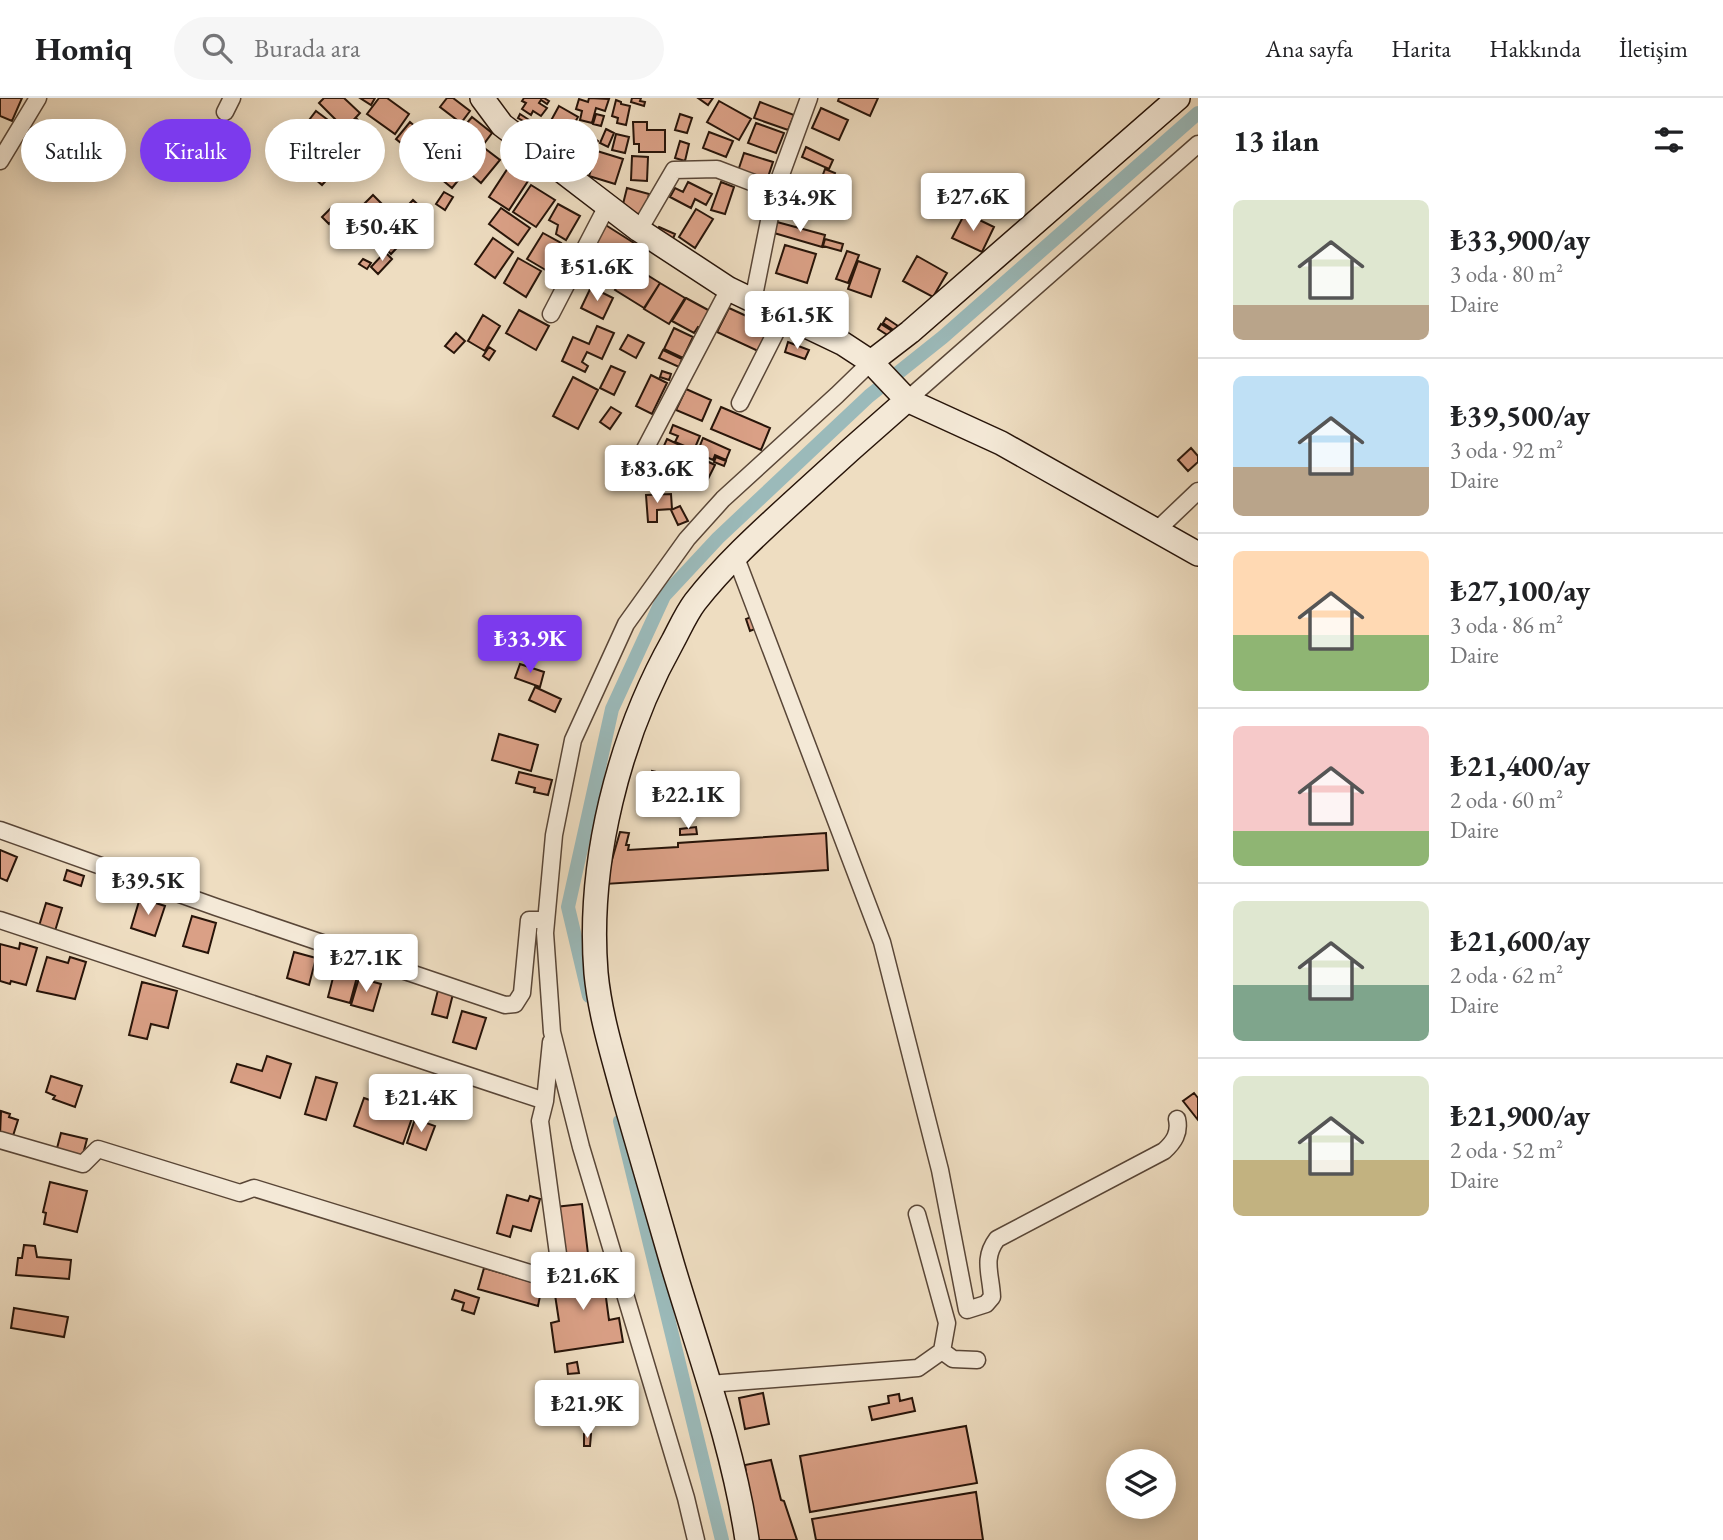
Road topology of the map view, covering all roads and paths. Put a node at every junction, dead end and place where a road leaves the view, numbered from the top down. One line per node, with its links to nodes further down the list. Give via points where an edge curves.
1 (38, 98): 6 (street)
2 (482, 98): 8 (street, via 502,125)
3 (809, 98): 7 (street)
4 (1178, 98): 14 (street)
5 (1198, 144): 15 (street)
6 (0, 161)
7 (775, 191): 9 (street, via 717,169 674,170); 11 (street)
8 (607, 206): 9 (street); 12 (street)
9 (639, 230): 10 (street)
10 (729, 289): 11 (street); 17 (street)
11 (753, 302): 13 (street)
12 (551, 314)
13 (784, 316): 14 (street, via 842,343); 16 (street)
14 (874, 365): 15 (street); 24 (street, via 723,499 687,539 626,624 573,740 554,835)
15 (907, 400): 19 (street, via 1000,443); 21 (street)
16 (740, 404)
17 (644, 451)
18 (1198, 491): 19 (street)
19 (1157, 530): 20 (street)
20 (1198, 554)
21 (735, 555): 27 (street, via 882,942 940,1170 967,1310 992,1297 988,1259 998,1239 1164,1151 1179,1128); 32 (street, via 693,605 640,708 600,853 593,913 596,975 607,1035)
22 (0, 830): 24 (street, via 505,1005 515,1004 522,993 529,920)
23 (0, 920): 26 (street)
24 (546, 920): 25 (street)
25 (552, 1032): 26 (street); 33 (street)
26 (545, 1101): 28 (street, via 540,1121 558,1254 546,1278 254,1188 240,1193 98,1149 83,1164)
27 (1177, 1119)
28 (0, 1140)
29 (917, 1214): 30 (street, via 947,1323)
30 (942, 1351): 31 (street, via 953,1359); 32 (street, via 918,1368)
31 (977, 1360)
32 (709, 1384): 34 (street, via 729,1450)
33 (696, 1540)
34 (747, 1540)

